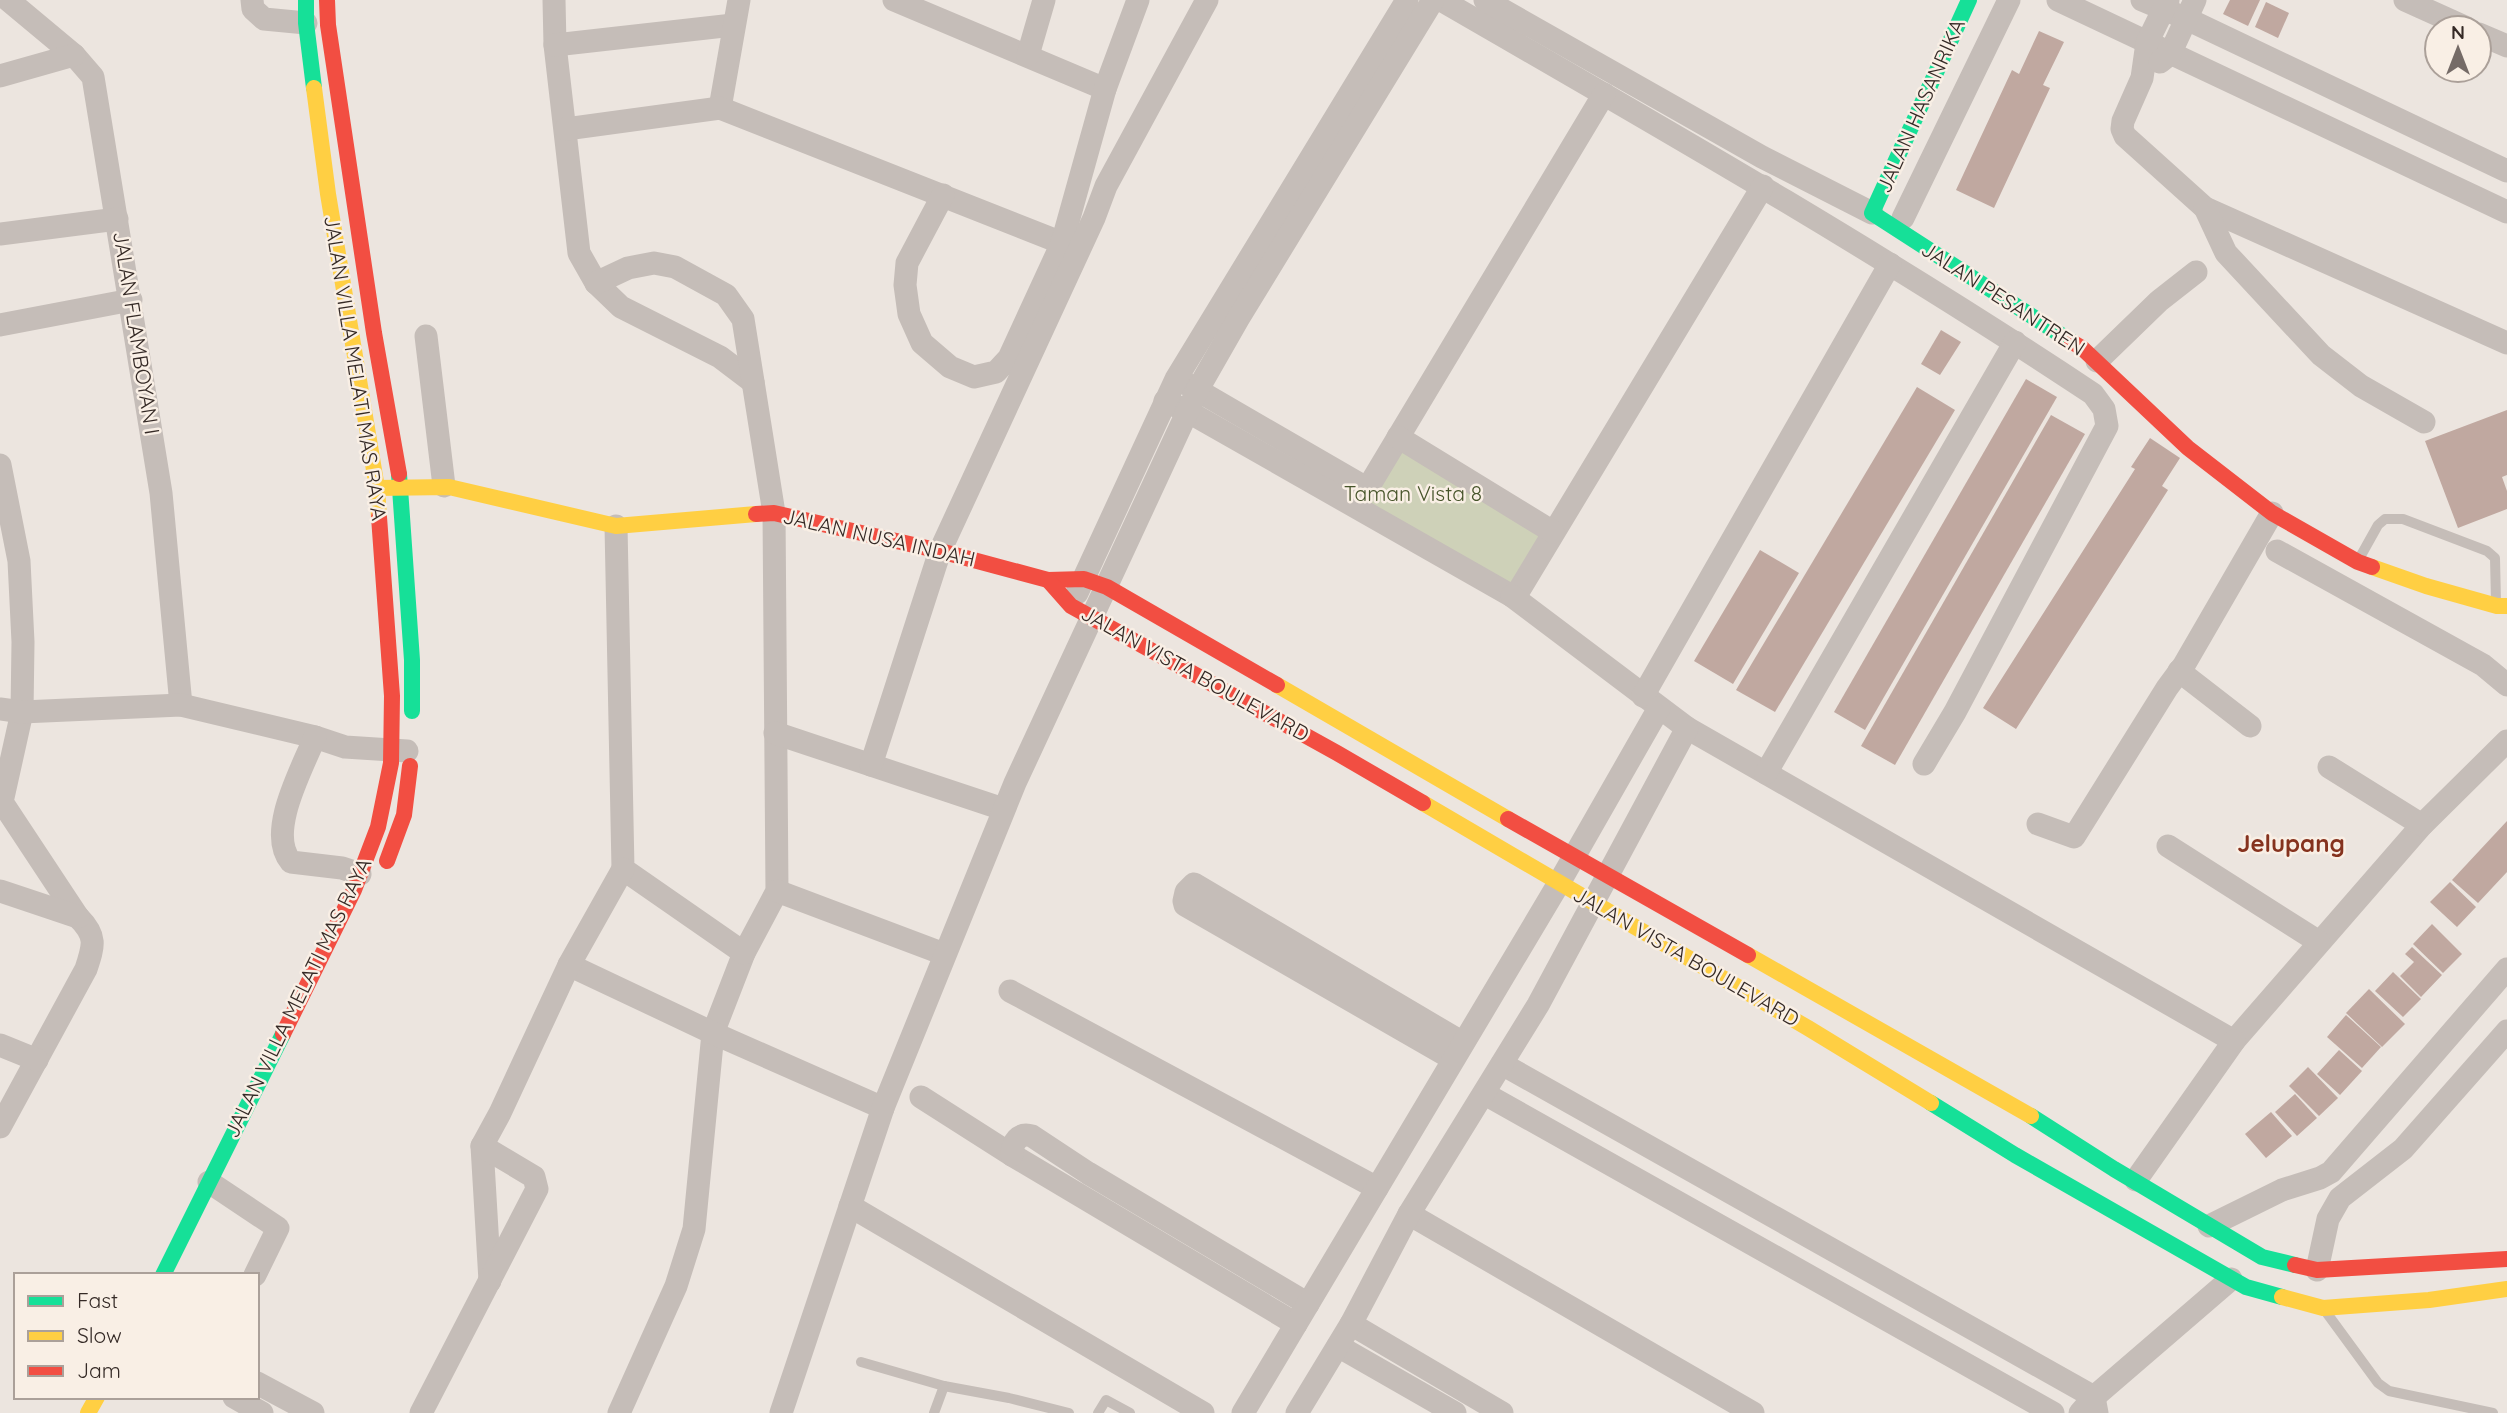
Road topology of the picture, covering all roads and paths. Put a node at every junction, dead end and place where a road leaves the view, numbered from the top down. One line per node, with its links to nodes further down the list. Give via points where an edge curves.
1 (8, 0): 27 (street, JALAN FLAMBOYAN I)
2 (252, 0): 21 (street, via 253,9 264,19)
3 (327, 0): 62 (street, JALAN VILLA MELATI MAS RAYA)
4 (554, 0): 25 (street)
5 (739, 0): 23 (street)
6 (895, 0): 28 (street)
7 (1044, 0): 28 (street)
8 (1207, 0): 69 (street, via 1106,186)
9 (1407, 0): 54 (street)
10 (1433, 0): 56 (street)
11 (1441, 0): 32 (street)
12 (1485, 0): 40 (street, JALAN PESANTREN, via 1762,157)
13 (1969, 0): 40 (street, JALAN HASANRIKA)
14 (2009, 0): 41 (street)
15 (2058, 0): 24 (street)
16 (2141, 0): 19 (street)
17 (2405, 0): 22 (street)
18 (1134, 1): 31 (street)
19 (2165, 4): 20 (street); 24 (street)
20 (2191, 10): 26 (street); 35 (street)
21 (306, 11): 64 (street, JALAN VILLA MELATI MAS RAYA, via 328,194)
22 (2436, 14)
23 (733, 25): 25 (street); 33 (street)
24 (2147, 43): 26 (street); 30 (street)
25 (555, 44): 34 (street)
26 (2170, 54): 30 (street); 39 (street)
27 (74, 55): 29 (street); 42 (street, JALAN FLAMBOYAN I, via 93,77)
28 (1028, 55): 31 (street)
29 (0, 76)
30 (2142, 78): 38 (street, via 2123,121 2125,136)
31 (1105, 89): 44 (street)
32 (1604, 94): 36 (street); 60 (street)
33 (720, 108): 34 (street); 37 (street)
34 (566, 129): 47 (street, via 579,253)
35 (2507, 171)
36 (1763, 186): 45 (street); 68 (street)
37 (943, 195): 44 (street); 44 (street, via 907,263 909,314 922,343 950,367 974,377 996,372 1009,358)
38 (2205, 208): 52 (street); 59 (street, via 2226,253 2321,355 2361,386)
39 (2507, 212)
40 (1872, 213): 53 (street, JALAN PESANTREN)
41 (1903, 218)
42 (117, 219): 43 (street); 48 (street, JALAN FLAMBOYAN I)
43 (0, 234)
44 (1062, 243)
45 (1890, 264): 51 (street); 83 (street)
46 (2196, 272): 53 (street)
47 (596, 283): 55 (street, via 621,307 720,357); 55 (street, via 628,268 654,263 675,267 726,295 743,319)
48 (131, 300): 49 (street); 84 (street, JALAN FLAMBOYAN I, via 162,493)
49 (0, 325)
50 (426, 336): 63 (street)
51 (2015, 342): 92 (street, via 2093,394 2104,409 2107,426); 95 (street)
52 (2507, 344)
53 (2097, 362): 66 (street, JALAN PESANTREN, via 2188,448)
54 (1176, 379): 56 (street); 57 (street)
55 (753, 382): 65 (street)
56 (1198, 389): 58 (street); 60 (street, via 1365,487)
57 (1165, 401): 58 (street); 72 (street)
58 (1187, 411): 74 (street); 75 (street)
59 (2424, 422)
60 (1398, 437): 68 (street)
61 (0, 465): 85 (street, via 19,561 23,642)
62 (401, 486): 63 (street, JALAN NUSA INDAH); 64 (street, JALAN NUSA INDAH); 91 (street, JALAN VILLA MELATI MAS RAYA, via 412,660)
63 (444, 486): 67 (street, JALAN NUSA INDAH)
64 (377, 488): 91 (street, JALAN VILLA MELATI MAS RAYA, via 392,696)
65 (774, 513): 67 (street, JALAN NUSA INDAH); 69 (street, JALAN NUSA INDAH); 88 (street)
66 (2272, 513): 71 (street, JALAN PESANTREN); 81 (street)
67 (616, 526): 102 (street)
68 (1553, 532): 75 (street)
69 (940, 551): 73 (street, JALAN NUSA INDAH); 93 (street)
70 (2277, 551): 80 (street)
71 (2358, 562): 77 (street, JALAN PESANTREN); 77 (lane, via 2378,525 2385,519 2403,519 2495,558 2494,585)
72 (1084, 579): 73 (street, JALAN VISTA BOULEVARD); 74 (street, JALAN VISTA BOULEVARD); 76 (street)
73 (1048, 580): 76 (street, JALAN VISTA BOULEVARD)
74 (1107, 587): 78 (street); 101 (street, JALAN VISTA BOULEVARD)
75 (1512, 596): 83 (street)
76 (1071, 606): 78 (street, JALAN VISTA BOULEVARD)
77 (2502, 606)
78 (1093, 616): 97 (street); 105 (street, JALAN VISTA BOULEVARD)
79 (2507, 664): 80 (street)
80 (2483, 665): 82 (street)
81 (2179, 671): 86 (street); 98 (street, via 2074,837)
82 (2507, 685)
83 (1651, 702): 87 (street); 101 (street)
84 (181, 705): 85 (street); 89 (street)
85 (11, 710): 96 (street)
86 (2250, 726)
87 (1687, 728): 95 (street); 104 (street)
88 (775, 733): 93 (street); 107 (street)
89 (315, 737): 91 (street, via 345,747); 103 (street, via 281,829 285,855 291,862)
90 (2507, 741): 99 (street)
91 (407, 742): 103 (street, JALAN VILLA MELATI MAS RAYA, via 391,763); 103 (street, JALAN VILLA MELATI MAS RAYA, via 404,815)
92 (1924, 764)
93 (871, 765): 97 (street)
94 (2329, 767): 99 (street)
95 (1766, 773): 118 (street)
96 (1, 803): 109 (street)
97 (1003, 809): 112 (street)
98 (2038, 824)
99 (2422, 825): 110 (street)
100 (2168, 846): 110 (street)
101 (1574, 856): 104 (street, JALAN VISTA BOULEVARD); 105 (street)
102 (623, 869): 111 (street); 113 (street)
103 (371, 875): 131 (street, JALAN VILLA MELATI MAS RAYA, via 276,1050)
104 (1608, 876): 108 (street); 129 (street, JALAN VISTA BOULEVARD)
105 (1559, 883): 108 (street, JALAN VISTA BOULEVARD); 120 (street)
106 (0, 891): 109 (street)
107 (777, 891): 111 (street); 112 (street)
108 (1594, 903): 122 (street); 137 (street, JALAN VISTA BOULEVARD, via 2015,1155)
109 (78, 917): 121 (street, via 92,932 93,949)
110 (2319, 942): 118 (street)
111 (744, 953): 117 (street)
112 (944, 954): 125 (street)
113 (569, 965): 117 (street); 127 (street)
114 (2507, 969): 135 (street, via 2331,1172 2281,1190)
115 (1010, 991): 130 (street)
116 (2507, 1031): 142 (street, via 2403,1149 2340,1198 2328,1219)
117 (713, 1033): 125 (street); 157 (street, via 694,1229 676,1286)
118 (2234, 1041): 129 (street)
119 (0, 1045): 121 (street)
120 (1458, 1051): 120 (street, via 1185,905 1186,892 1194,884); 130 (street)
121 (37, 1060): 126 (street)
122 (1502, 1064): 123 (street); 128 (street)
123 (1485, 1094): 132 (street); 134 (street)
124 (921, 1097): 145 (street, via 1012,1155 1018,1137 1032,1136)
125 (883, 1108): 133 (street)
126 (0, 1128)
127 (482, 1146): 141 (street); 141 (street, via 537,1182)
128 (1695, 1174): 132 (street); 140 (street)
129 (2136, 1180): 135 (street, JALAN VISTA BOULEVARD)
130 (1377, 1188): 145 (street)
131 (221, 1192): 138 (street, JALAN VILLA MELATI MAS RAYA); 139 (street, via 278,1228)
132 (1678, 1202): 144 (street)
133 (850, 1206): 153 (street); 162 (street)
134 (1409, 1214): 146 (street); 167 (street)
135 (2208, 1226): 137 (street, JALAN VISTA BOULEVARD)
136 (2507, 1259): 142 (street, JALAN VISTA BOULEVARD)
137 (2246, 1268): 142 (street, JALAN VISTA BOULEVARD); 142 (street, JALAN VISTA BOULEVARD, via 2246,1287); 152 (street)
138 (164, 1273)
139 (256, 1273)
140 (1881, 1279): 144 (street); 152 (street)
141 (489, 1281): 156 (street)
142 (2320, 1289): 143 (street, JALAN VISTA BOULEVARD, via 2429,1300); 169 (lane, via 2378,1383 2389,1391)
143 (2507, 1289)
144 (1864, 1307): 168 (street)
145 (1302, 1314): 163 (street)
146 (1351, 1324): 147 (street); 166 (street)
147 (1338, 1346): 164 (street); 165 (street)
148 (861, 1362): 150 (lane)
149 (259, 1384): 155 (street)
150 (944, 1386): 158 (lane); 159 (lane)
151 (238, 1399): 154 (street)
152 (2090, 1408)
153 (786, 1412)
154 (262, 1413)
155 (313, 1413)
156 (421, 1413)
157 (619, 1413)
158 (934, 1413)
159 (1069, 1413)
160 (1098, 1413): 161 (lane, via 1106,1400)
161 (1130, 1413)
162 (1203, 1413)
163 (1243, 1413)
164 (1297, 1413)
165 (1455, 1413)
166 (1502, 1413)
167 (1753, 1413)
168 (2053, 1413)
169 (2493, 1413)

